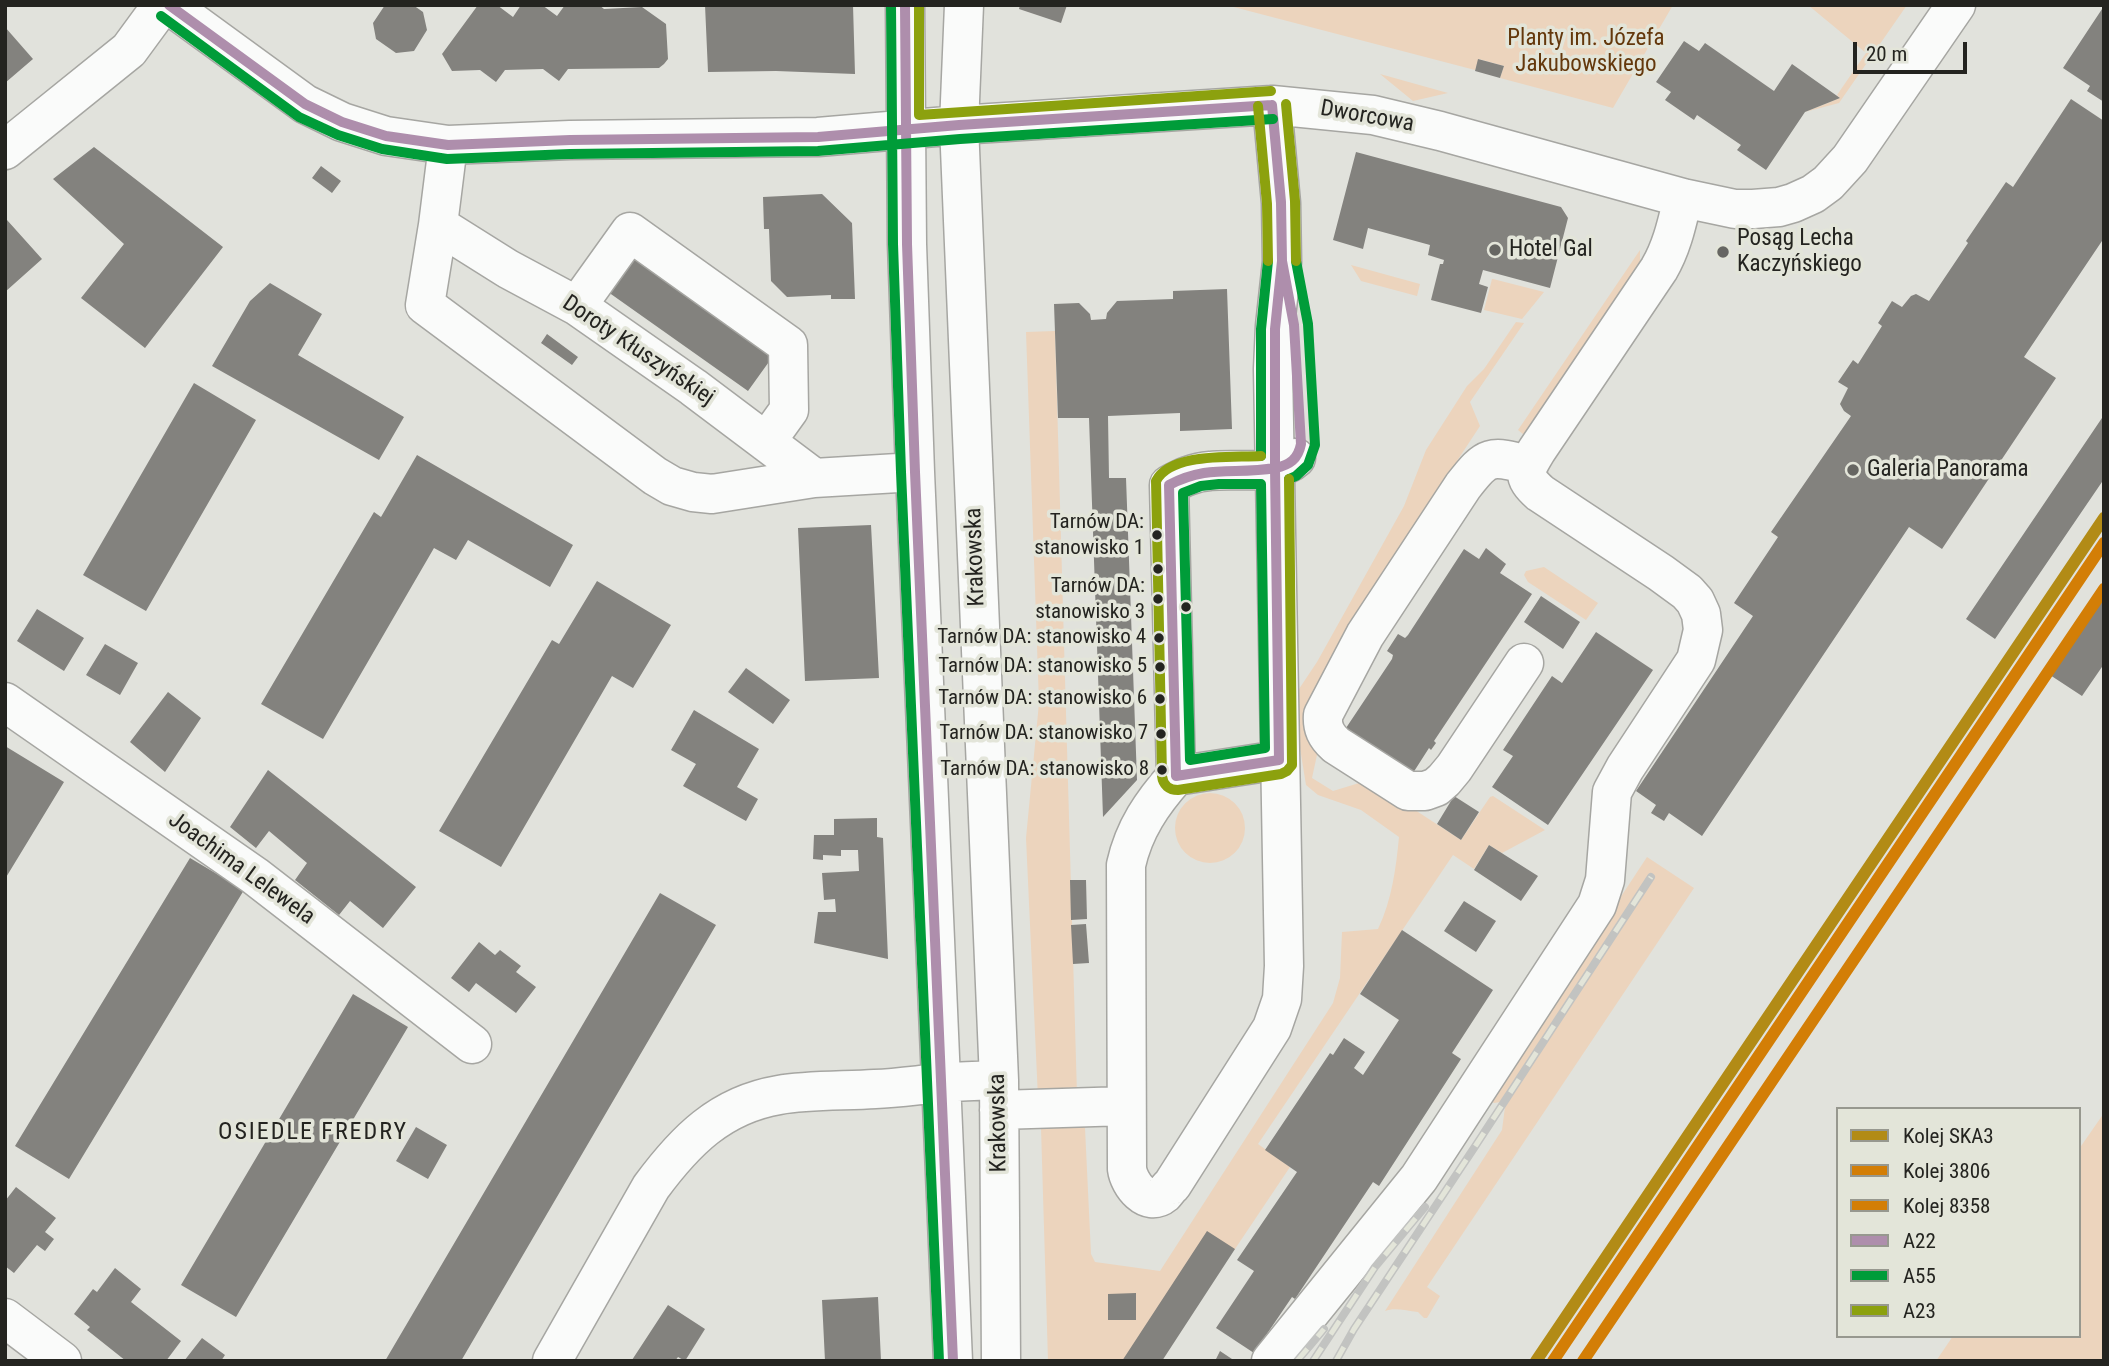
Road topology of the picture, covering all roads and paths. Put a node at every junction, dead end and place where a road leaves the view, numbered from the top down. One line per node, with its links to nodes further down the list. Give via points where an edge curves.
1 (162, 5): 10 (street, via 130,50)
2 (169, 5): 9 (street, Dworcowa, via 305,104 386,136)
3 (905, 5): 8 (street)
4 (964, 5): 7 (street, Krakowska)
5 (1956, 5): 11 (street, Dworcowa, via 1850,159 1813,194 1753,209)
6 (1272, 105): 7 (street, Dworcowa); 11 (street, Dworcowa, via 1373,115); 16 (street, via 1282,262 1273,369)
7 (959, 125): 8 (street, Dworcowa); 25 (street, Krakowska)
8 (905, 130): 9 (street, Dworcowa, via 818,137); 17 (street)
9 (448, 145): 12 (street)
10 (5, 150)
11 (1683, 198): 15 (street, via 1659,269)
12 (438, 225): 13 (street, Doroty Kłuszyńskiej); 18 (street, via 425,305 655,476 672,486 712,494)
13 (576, 306): 14 (street, Doroty Kłuszyńskiej); 14 (street, via 630,232 675,264 788,345 789,410)
14 (766, 442): 18 (street, Doroty Kłuszyńskiej)
15 (1528, 465): 19 (street, via 1498,457 1462,486 1364,635 1322,723 1336,745 1408,791 1425,792 1454,768); 32 (street, via 1528,480 1540,493 1687,592 1701,614 1701,645 1612,792 1608,863 1597,905 1419,1178)
16 (1275, 468): 21 (street); 22 (street, via 1209,471 1169,485)
17 (915, 472): 18 (street); 24 (street)
18 (814, 478)
19 (1524, 663)
20 (5, 702): 23 (street, Joachima Lelewela, via 255,876)
21 (1279, 760): 22 (street); 26 (street, via 1284,966 1279,1014 1172,1185 1156,1198 1146,1197 1128,1179)
22 (1176, 776): 26 (street, via 1147,810 1126,865)
23 (472, 1044)
24 (942, 1083): 25 (street); 29 (street, via 779,1095 745,1104 713,1121 670,1160 651,1187); 30 (street)
25 (999, 1095): 26 (street); 31 (street, Krakowska)
26 (1126, 1106)
27 (5, 1318): 28 (street)
28 (62, 1361)
29 (552, 1361)
30 (953, 1361)
31 (1001, 1361)
32 (1271, 1361)

